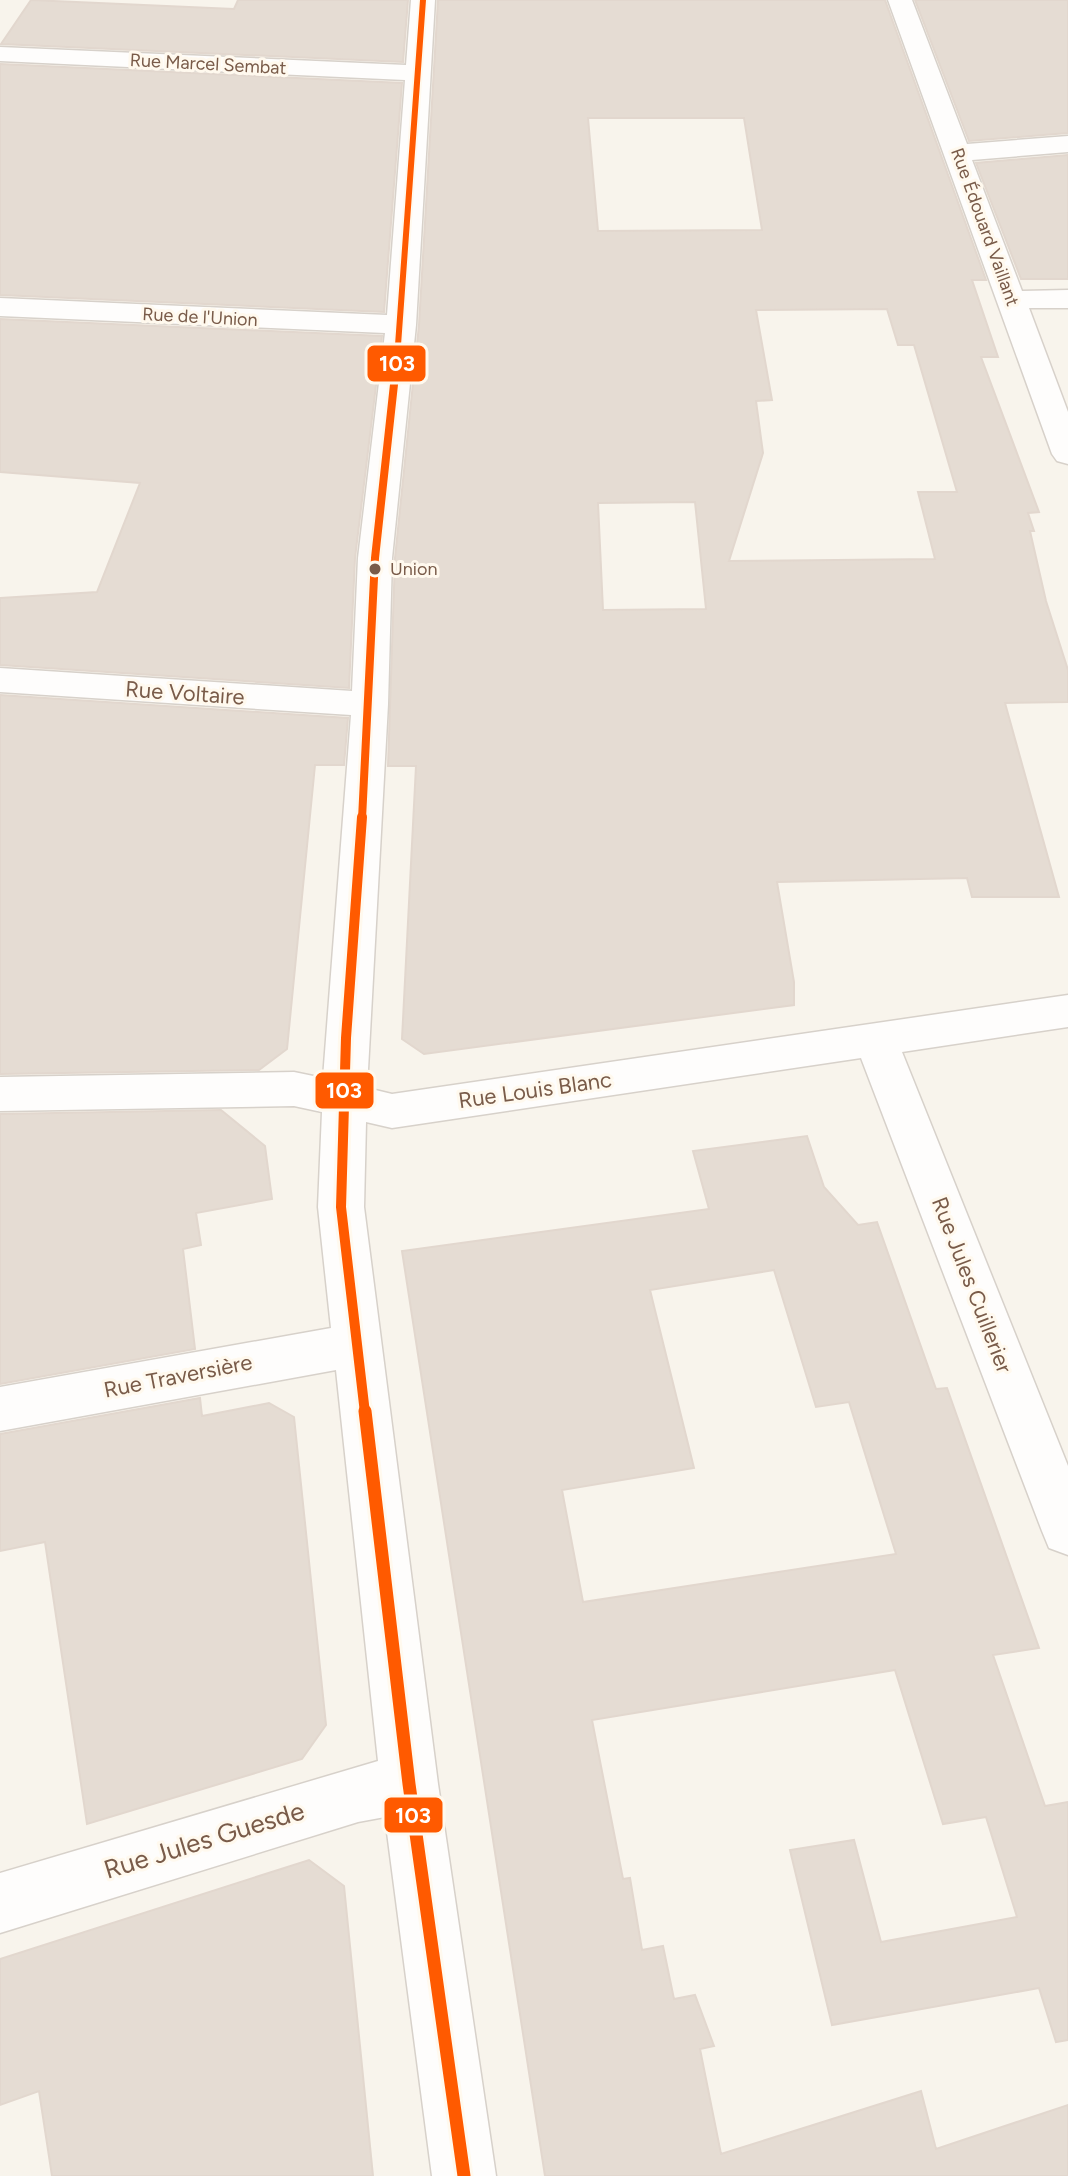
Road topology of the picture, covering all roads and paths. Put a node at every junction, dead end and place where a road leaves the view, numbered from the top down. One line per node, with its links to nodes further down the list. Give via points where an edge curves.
1 (423, 0): 4 (street)
2 (900, 0): 6 (street, Rue Édouard Vaillant)
3 (0, 54): 4 (street, Rue Marcel Sembat)
4 (416, 73): 10 (street)
5 (1068, 144): 6 (street)
6 (959, 153): 7 (street, Rue Édouard Vaillant)
7 (1012, 300): 9 (street); 11 (street, Rue Édouard Vaillant)
8 (0, 307): 10 (street, Rue de l'Union)
9 (1065, 308)
10 (401, 325): 14 (street, via 375,558)
11 (1056, 386): 12 (street, Rue Édouard Vaillant)
12 (1068, 454)
13 (0, 680): 14 (street, Rue Voltaire)
14 (370, 704): 18 (street)
15 (1068, 1011): 16 (street, Rue Louis Blanc)
16 (876, 1040): 18 (street, Rue Louis Blanc, via 392,1111); 21 (street, Rue Jules Cuillerier)
17 (0, 1094): 18 (street, Rue Louis Blanc, via 294,1089)
18 (344, 1101): 19 (street, via 341,1207)
19 (355, 1345): 20 (street, Rue Traversière); 22 (street)
20 (0, 1409)
21 (1068, 1531)
22 (409, 1784): 23 (street, Rue Jules Guesde, via 358,1793); 24 (street)
23 (0, 1903)
24 (464, 2176)

